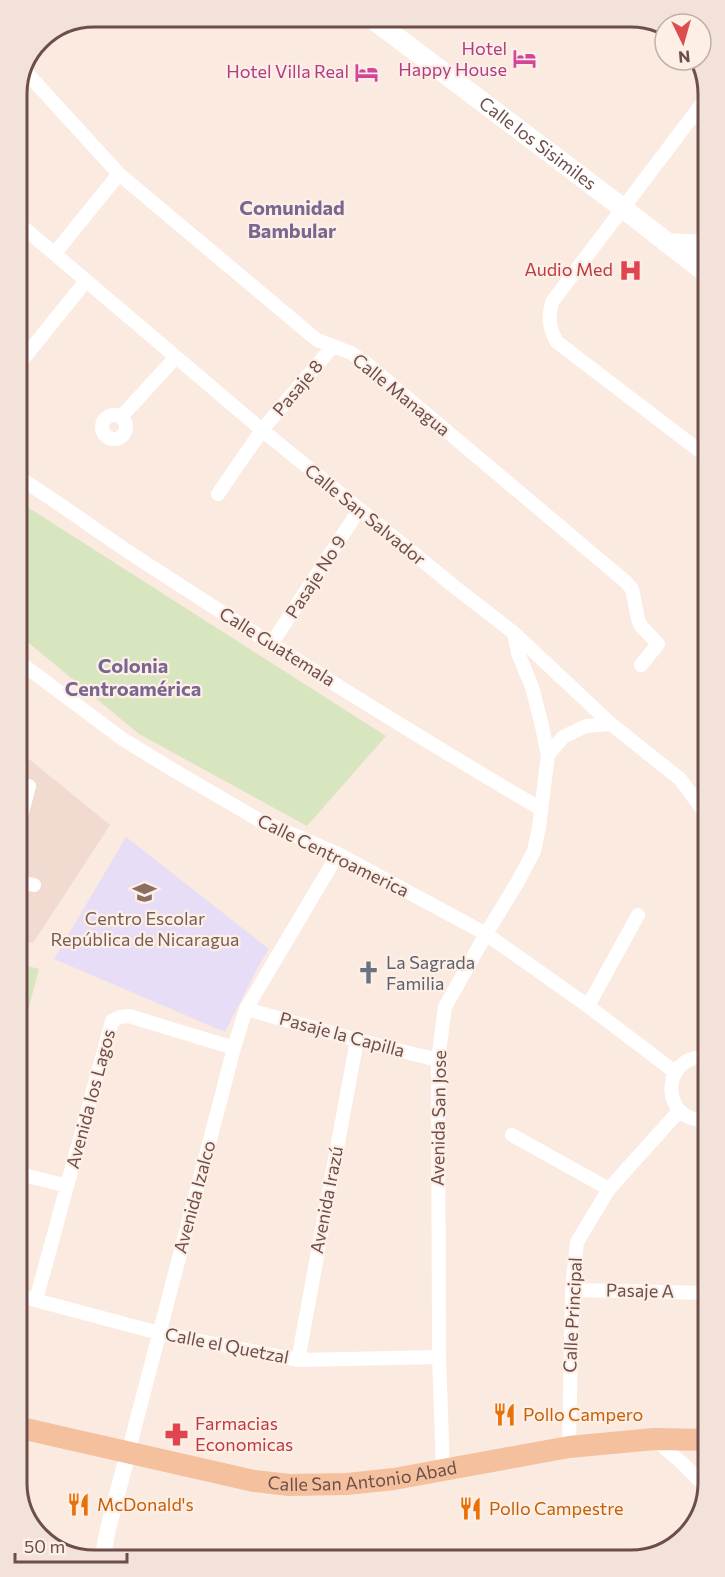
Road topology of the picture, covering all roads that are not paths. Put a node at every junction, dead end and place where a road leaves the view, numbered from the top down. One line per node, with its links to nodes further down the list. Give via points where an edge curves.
1 (386, 27): 5 (main road, Calle los Sisimiles)
2 (29, 76): 4 (street, Calle Managua)
3 (698, 109): 5 (street)
4 (118, 174): 9 (street); 12 (street, Calle Managua, via 317,340)
5 (624, 209): 7 (main road, Calle los Sisimiles); 17 (street, via 552,302 551,328 557,342)
6 (27, 230): 9 (street, Calle San Salvador)
7 (667, 243): 8 (main road); 10 (main road, Calle los Sisimiles)
8 (698, 245)
9 (55, 253): 11 (street, Calle San Salvador)
10 (698, 267)
11 (86, 281): 13 (street); 14 (street, Calle San Salvador)
12 (333, 346): 16 (street, Pasaje 8); 23 (street, Calle Managua, via 366,363 626,582 632,589 641,626 658,644)
13 (27, 354)
14 (177, 357): 15 (street); 16 (street, Calle San Salvador)
15 (121, 417)
16 (262, 430): 19 (street, Pasaje 8); 20 (street, Calle San Salvador)
17 (698, 449)
18 (27, 483): 22 (street, Calle Guatemala)
19 (218, 494)
20 (359, 510): 21 (street, Calle San Salvador); 22 (street, Pasaje No 9)
21 (514, 633): 25 (street, Calle San Salvador); 26 (street, Avenida San Jose)
22 (272, 644): 30 (street, Calle Guatemala)
23 (641, 665)
24 (27, 668): 31 (street, Calle Centroamerica, via 124,740 175,771 259,820)
25 (611, 724): 26 (street, via 586,726 563,737); 29 (street, Calle San Salvador, via 680,778)
26 (548, 755): 30 (street, Avenida San Jose)
27 (29, 786): 28 (street)
28 (27, 794)
29 (698, 803)
30 (541, 809): 35 (street, Avenida San Jose, via 534,851)
31 (338, 854): 35 (street, Calle Centroamerica); 37 (street, Avenida Izalco)
32 (27, 884): 33 (street)
33 (34, 885)
34 (638, 915): 36 (street)
35 (486, 934): 36 (street, Calle Centroamerica); 41 (street, Avenida San Jose, via 445,1007)
36 (588, 1006): 42 (street, Calle Centroamerica)
37 (246, 1009): 38 (street, Pasaje la Capilla); 39 (street, Avenida Izalco)
38 (357, 1040): 41 (street, Pasaje la Capilla); 55 (street, Avenida Irazú)
39 (234, 1048): 47 (street, Avenida los Lagos, via 129,1016 112,1021); 53 (street, Avenida Izalco)
40 (698, 1057): 42 (street, via 685,1062)
41 (438, 1060): 54 (street, Avenida San Jose)
42 (675, 1072): 43 (street, via 671,1092)
43 (679, 1111): 44 (street); 48 (street, Calle Principal)
44 (698, 1119)
45 (512, 1135): 48 (street)
46 (27, 1176): 47 (street)
47 (68, 1186): 52 (street, Avenida los Lagos)
48 (609, 1189): 49 (street, Calle Principal, via 577,1242)
49 (572, 1290): 50 (street, Pasaje A); 59 (street, Calle Principal)
50 (698, 1293)
51 (27, 1298): 52 (street, Calle el Quetzal)
52 (36, 1300): 53 (street, Calle el Quetzal)
53 (159, 1333): 55 (street, Calle el Quetzal); 60 (street, Avenida Izalco)
54 (439, 1357): 55 (street, Calle el Quetzal); 61 (street, Avenida San Jose)
55 (298, 1360)
56 (27, 1429): 60 (main road, Calle San Antonio Abad)
57 (654, 1439): 58 (main road, Calle San Antonio Abad); 59 (main road, Calle San Antonio Abad); 62 (street)
58 (698, 1440)
59 (569, 1447): 61 (main road, Calle San Antonio Abad)
60 (128, 1453): 61 (main road, Calle San Antonio Abad, via 289,1485 346,1484); 63 (street, Avenida Izalco)
61 (443, 1471)
62 (698, 1479)
63 (104, 1550)

